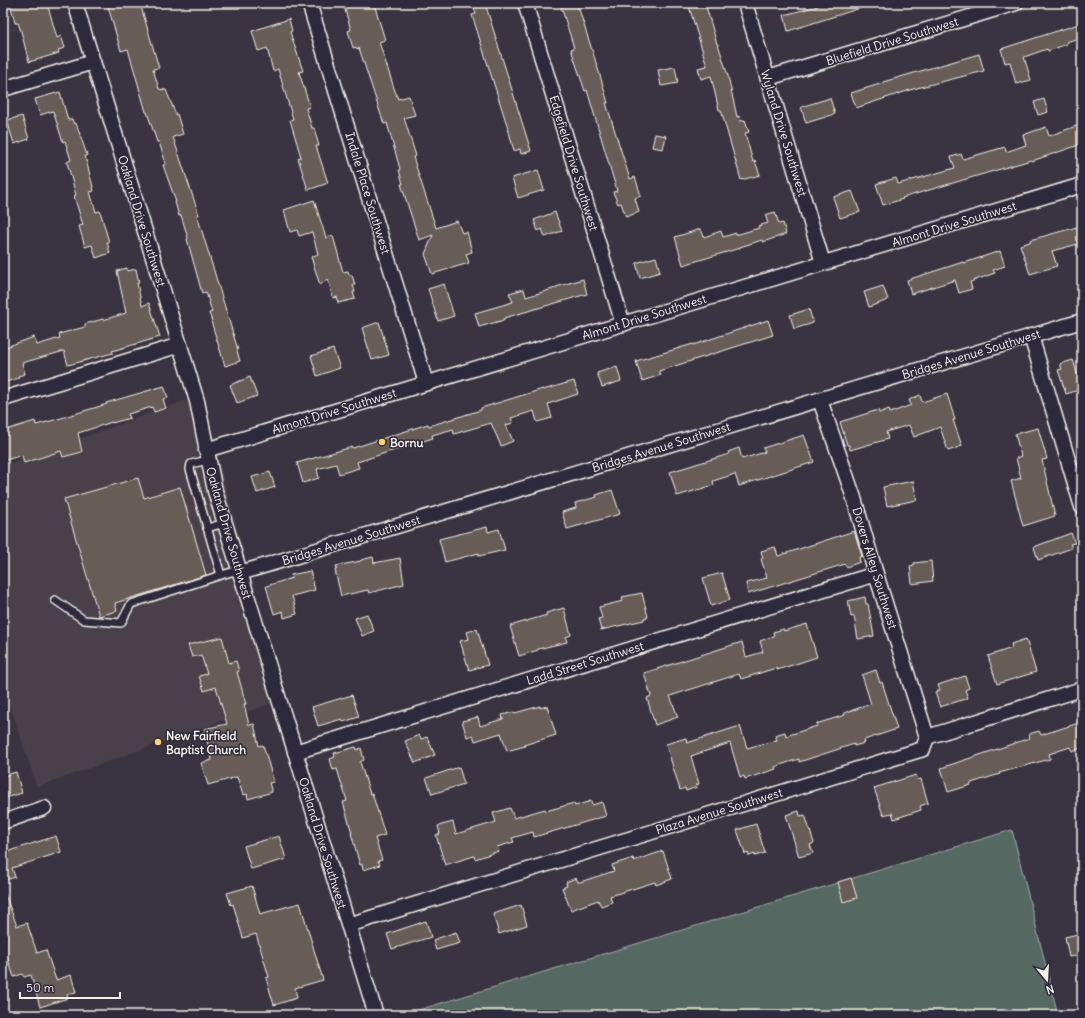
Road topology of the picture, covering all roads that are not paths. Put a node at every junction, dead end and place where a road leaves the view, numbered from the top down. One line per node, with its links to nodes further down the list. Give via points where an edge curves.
1 (75, 3): 6 (street, Oakland Drive Southwest)
2 (309, 3): 15 (street, Indale Place Southwest)
3 (525, 3): 12 (street, Edgefield Drive Southwest)
4 (745, 3): 7 (street, Wyland Drive Southwest)
5 (1016, 3): 7 (street, Bluefield Drive Southwest)
6 (93, 62): 8 (street); 14 (street, Oakland Drive Southwest)
7 (768, 78): 10 (street, Wyland Drive Southwest)
8 (3, 89)
9 (1082, 185): 10 (street, Almont Drive Southwest)
10 (823, 263): 12 (street, Almont Drive Southwest)
11 (1082, 321): 13 (street, Bridges Avenue Southwest)
12 (623, 324): 15 (street, Almont Drive Southwest)
13 (1031, 336): 17 (street, Bridges Avenue Southwest); 19 (street)
14 (180, 345): 16 (street); 18 (street, Oakland Drive Southwest, via 197,401)
15 (426, 383): 18 (street, Almont Drive Southwest)
16 (3, 398)
17 (820, 400): 22 (street, Bridges Avenue Southwest); 23 (street, Dovers Alley Southwest, via 853,495)
18 (207, 455): 20 (street, Oakland Drive Southwest); 21 (lane, via 192,464 190,469)
19 (1082, 507)
20 (225, 523): 21 (lane); 22 (street, Oakland Drive Southwest)
21 (207, 528): 24 (lane)
22 (240, 572): 24 (lane); 28 (street, Oakland Drive Southwest)
23 (876, 574): 27 (street, Dovers Alley Southwest); 28 (street, Ladd Street Southwest)
24 (221, 575): 25 (lane, via 131,604 121,623 84,620)
25 (55, 600)
26 (1082, 689): 27 (street)
27 (927, 737): 31 (street, Plaza Avenue Southwest, via 923,749)
28 (295, 752): 31 (street, Oakland Drive Southwest)
29 (44, 808): 30 (street)
30 (3, 822)
31 (348, 925): 32 (street, Oakland Drive Southwest)
32 (376, 1015)

